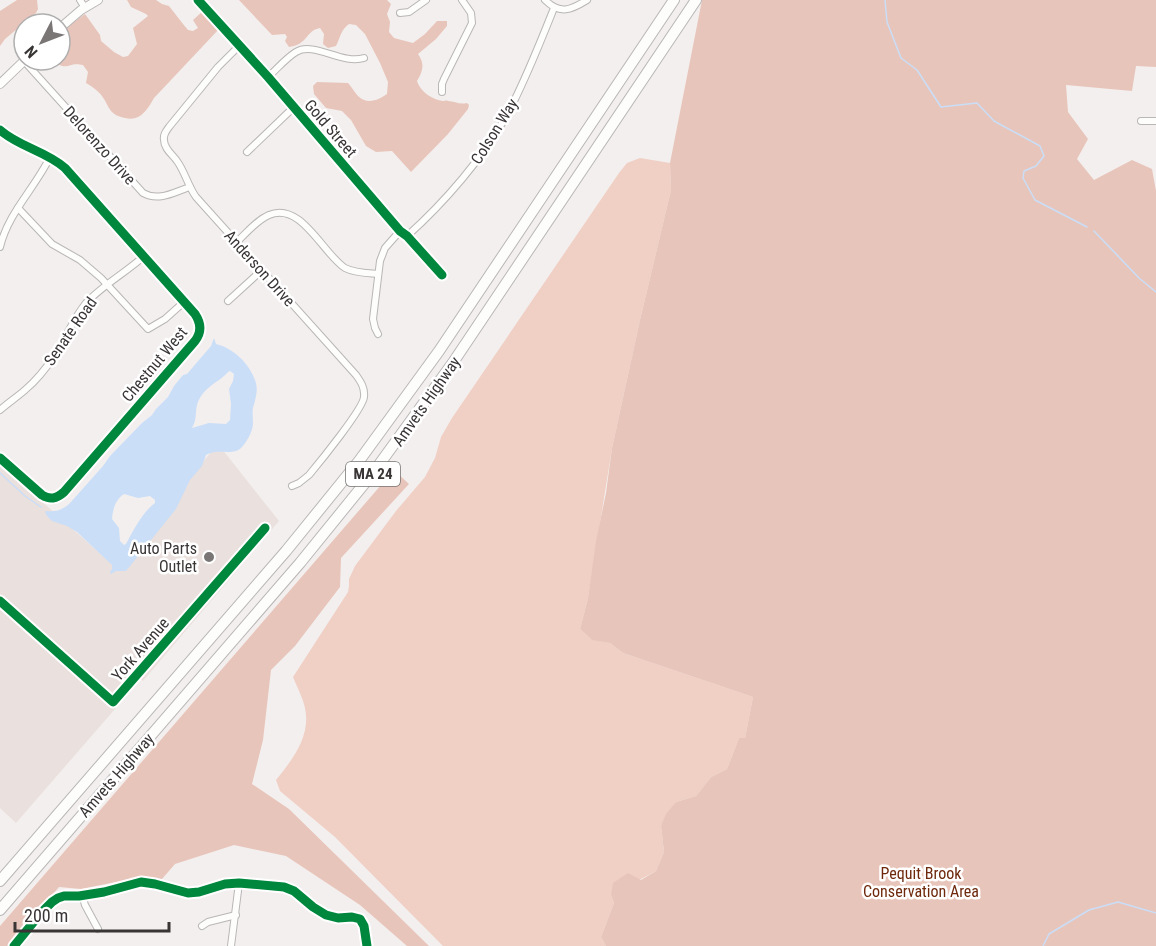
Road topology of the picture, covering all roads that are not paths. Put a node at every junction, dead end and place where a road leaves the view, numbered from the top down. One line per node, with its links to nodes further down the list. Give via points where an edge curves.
1 (98, 0): 9 (main road)
2 (198, 0): 12 (street, Gold Street)
3 (426, 0): 11 (street, via 409,12)
4 (462, 0): 18 (street, via 471,13 472,23 444,79)
5 (545, 0): 10 (street)
6 (587, 0): 10 (street, via 568,9)
7 (674, 0): 44 (highway, Amvets Highway / MA 24, via 433,359 365,453 292,544)
8 (696, 0): 47 (highway, Amvets Highway / MA 24, via 463,348 368,481)
9 (82, 4)
10 (554, 8): 28 (street, Colson Way, via 497,131 426,219)
11 (400, 13)
12 (239, 46): 16 (street, Gold Street); 25 (street, Anderson Drive, via 164,134 165,146 182,168)
13 (364, 58): 16 (street, via 348,60 301,50)
14 (12, 72): 17 (main road)
15 (36, 72): 25 (street, Delorenzo Drive, via 143,193 158,197)
16 (268, 77): 19 (street, Gold Street)
17 (0, 84)
18 (442, 92)
19 (294, 107): 23 (street); 27 (street, Gold Street)
20 (1141, 121): 21 (street)
21 (1156, 121)
22 (0, 130): 24 (street, Chestnut West)
23 (247, 152)
24 (50, 158): 26 (street); 31 (street, Chestnut West, via 65,168)
25 (190, 187): 29 (street, Anderson Drive)
26 (18, 208): 30 (street); 35 (street, via 52,244 83,262)
27 (400, 231): 28 (street, Gold Street); 33 (street, via 383,251)
28 (406, 236): 34 (street, Gold Street)
29 (237, 242): 32 (street, Anderson Drive); 33 (street, via 266,216 286,213 299,220 343,267)
30 (0, 247)
31 (143, 257): 35 (street, Senate Road); 37 (street, Chestnut West)
32 (262, 270): 36 (street); 41 (street, Anderson Drive, via 356,375 364,391 358,411 309,475)
33 (378, 274): 38 (street, via 373,319)
34 (442, 275)
35 (107, 284): 37 (street, via 148,329); 39 (street, Senate Road, via 81,309 56,354 34,381)
36 (228, 301)
37 (184, 302): 40 (street, Chestnut West, via 198,319 197,338 62,494 54,498 44,496)
38 (378, 334)
39 (0, 410)
40 (0, 458)
41 (292, 486)
42 (265, 528): 43 (street, York Avenue, via 113,702)
43 (0, 601)
44 (0, 881)
45 (239, 883): 46 (street, via 191,893 141,882); 48 (street); 53 (street, via 290,889 326,915 360,919)
46 (82, 895): 50 (street); 51 (street, via 55,899)
47 (0, 910)
48 (236, 915): 49 (street); 52 (street)
49 (202, 926)
50 (98, 929)
51 (14, 946)
52 (231, 946)
53 (367, 946)

